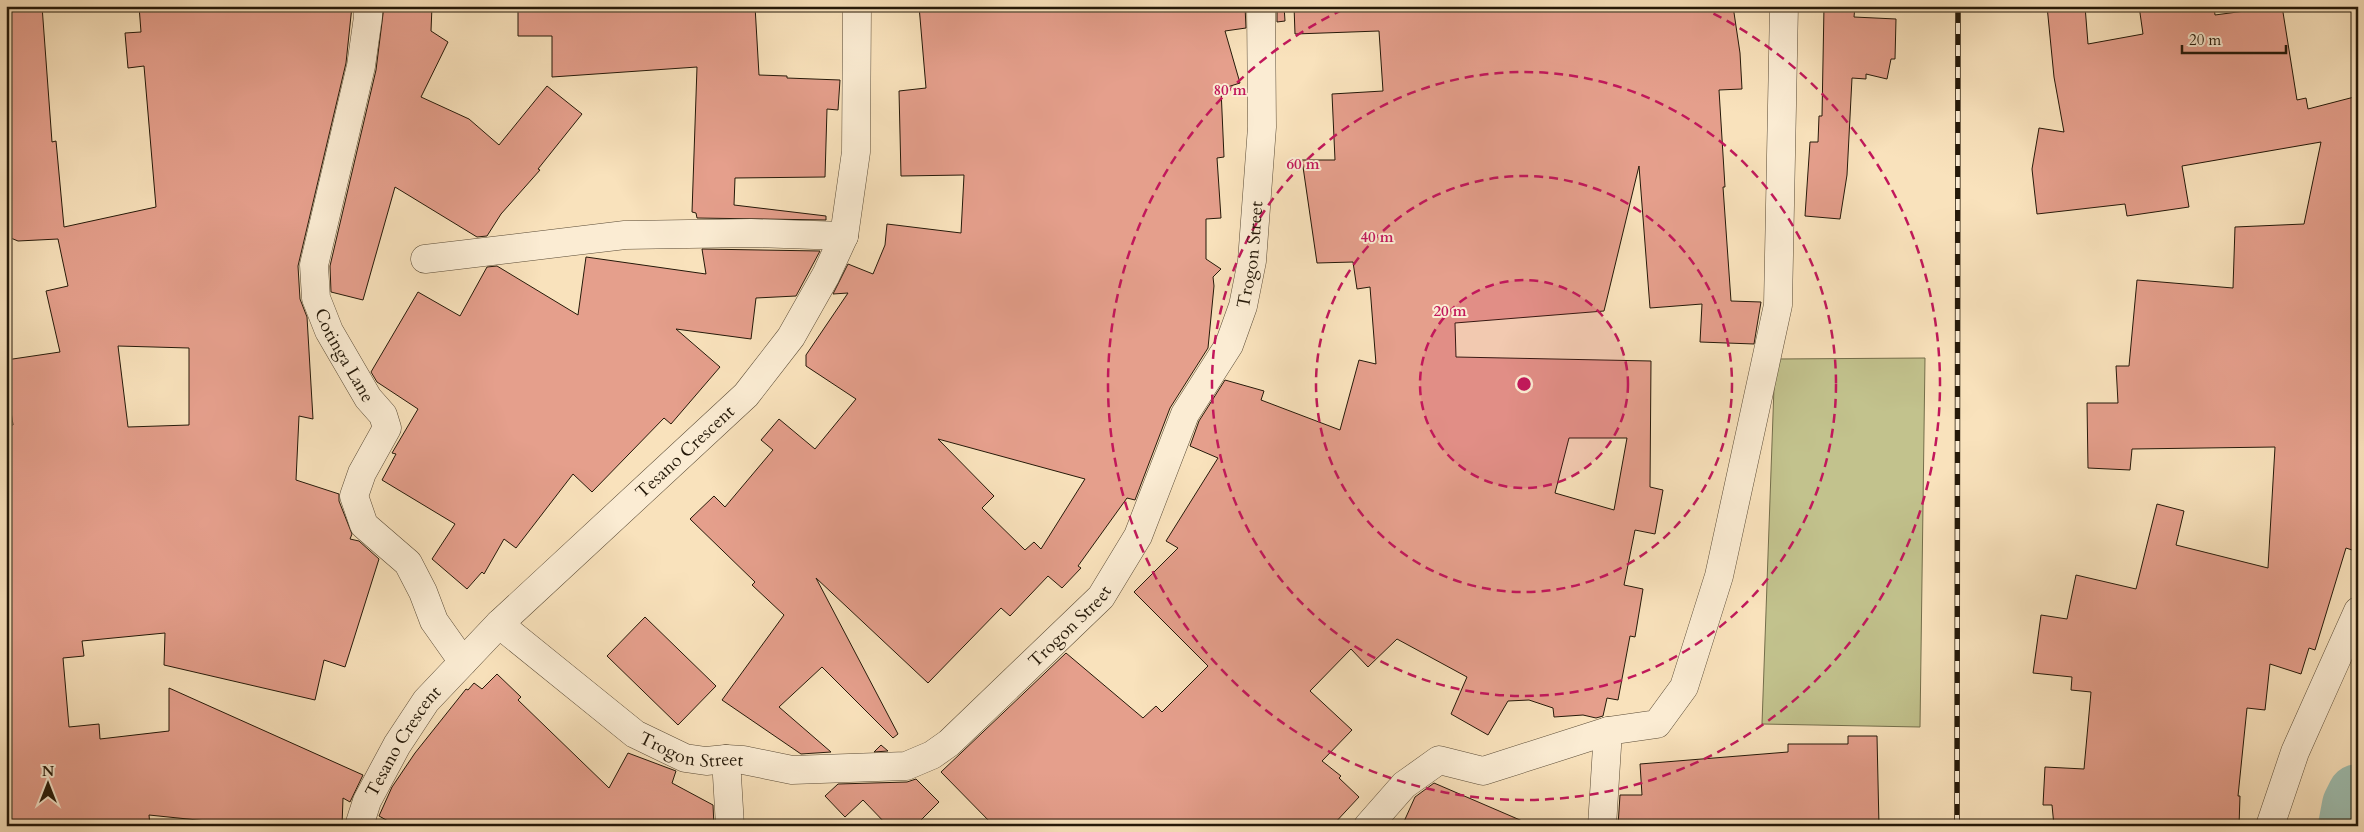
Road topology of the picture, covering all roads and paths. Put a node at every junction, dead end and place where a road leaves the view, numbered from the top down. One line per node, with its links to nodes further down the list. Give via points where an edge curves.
1 (368, 6): 9 (street, Cotinga Lane, via 361,66 314,265 316,298 328,331 368,398 383,415 387,428 362,473 354,496 364,526 408,563 424,592 434,621)
2 (857, 6): 5 (street, Tesano Crescent, via 856,152)
3 (1261, 6): 11 (street, Trogon Street, via 1262,128 1252,261 1244,306 1229,344 1185,414 1138,536 1101,597 950,743 932,755 906,766 810,771)
4 (1784, 6): 10 (street, via 1778,305 1719,576 1684,688 1657,724)
5 (844, 236): 6 (street, via 752,232 625,235); 8 (street, Tesano Crescent, via 791,337 746,395)
6 (425, 259)
7 (2358, 611): 16 (street, via 2295,752)
8 (500, 624): 9 (street, Tesano Crescent); 11 (street, Trogon Street, via 635,734 685,758)
9 (463, 662): 12 (street, Tesano Crescent, via 426,701 397,745 367,801)
10 (1608, 731): 14 (street, via 1484,771 1439,760 1404,784); 15 (street)
11 (726, 759): 13 (street)
12 (359, 826)
13 (730, 826)
14 (1368, 826)
15 (1602, 826)
16 (2270, 826)

